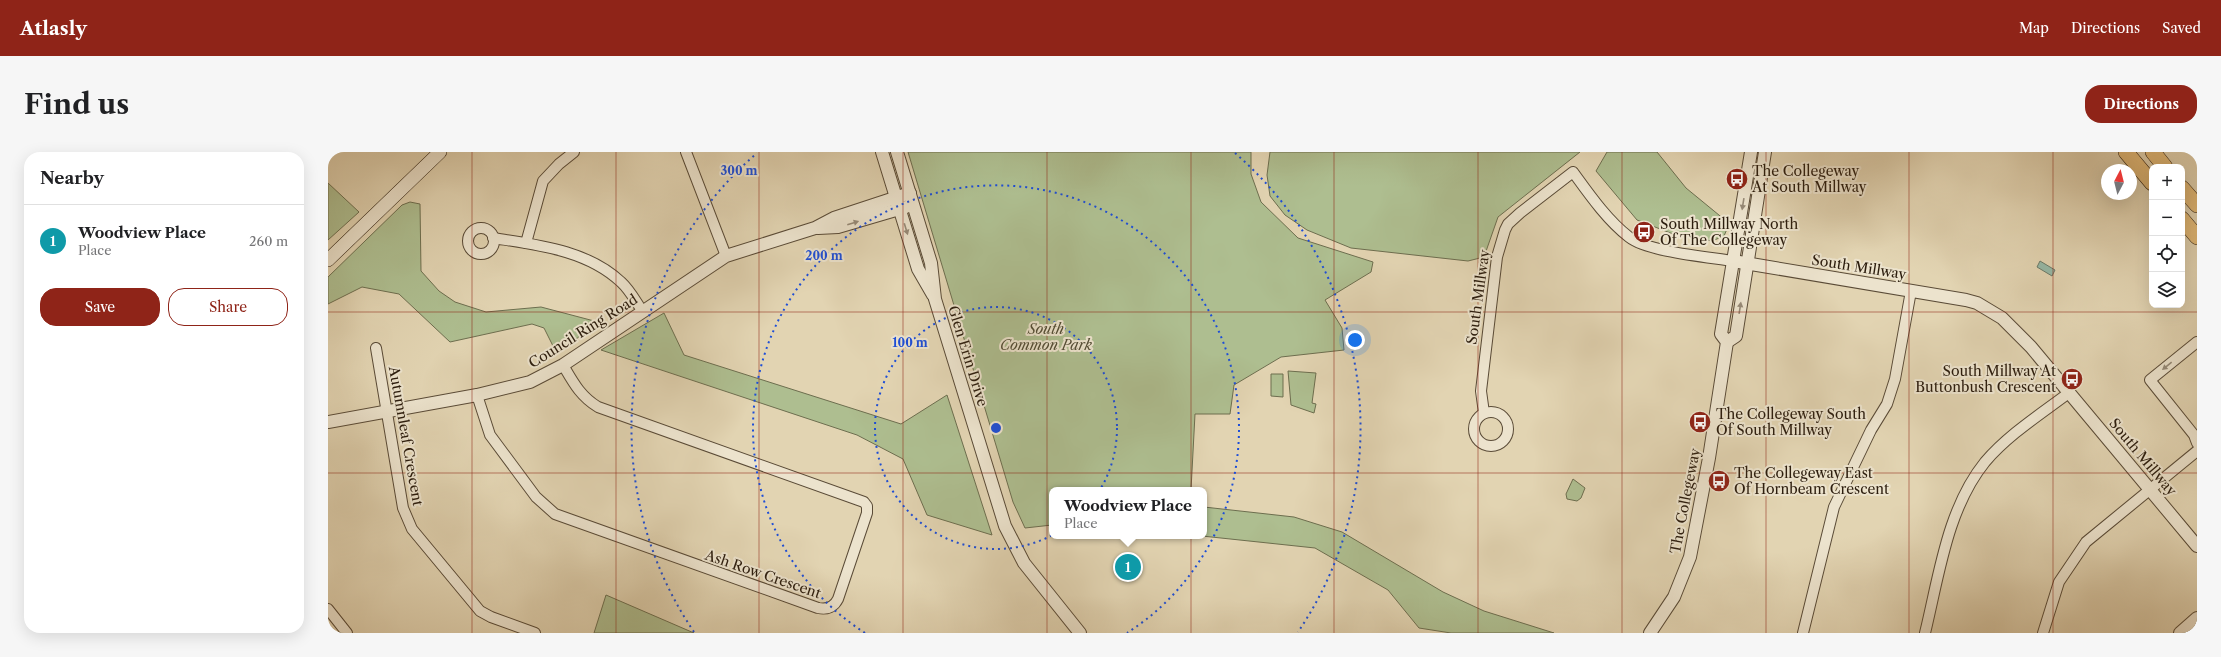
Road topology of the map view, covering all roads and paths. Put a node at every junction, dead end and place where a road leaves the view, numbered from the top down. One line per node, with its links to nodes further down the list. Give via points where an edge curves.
1 (440, 152): 21 (main road)
2 (574, 152): 19 (street, via 543,181)
3 (686, 152): 20 (street)
4 (882, 152): 14 (street, Glen Erin Drive)
5 (897, 152): 13 (street, Glen Erin Drive)
6 (1751, 152): 22 (street, The Collegeway, one-way to 22)
7 (1765, 152): 23 (street, The Collegeway)
8 (2126, 152): 11 (main road)
9 (2152, 152): 10 (main road)
10 (2162, 164)
11 (2149, 179)
12 (2185, 192): 15 (main road)
13 (912, 199): 14 (street, Council Ring Road); 25 (street, Glen Erin Drive, via 931,263)
14 (898, 203): 20 (street, Council Ring Road, via 834,218 815,228); 25 (street, Glen Erin Drive, one-way to 25, via 918,269)
15 (2197, 206)
16 (2185, 223): 17 (main road)
17 (2197, 237)
18 (493, 238): 19 (street)
19 (526, 243): 26 (street, via 570,253 601,266 622,283)
20 (726, 256): 26 (street, Council Ring Road)
21 (328, 260)
22 (1733, 261): 23 (street, South Millway); 27 (street, The Collegeway, via 1721,334); 34 (street, South Millway, via 1648,245 1630,238 1609,218 1573,172 1520,213 1505,230 1497,257 1481,391)
23 (1748, 263): 24 (street, South Millway); 27 (street, The Collegeway, one-way to 23, via 1736,336)
24 (1911, 291): 31 (street, South Millway, via 1977,303 2002,318); 46 (street, via 1895,379 1887,404 1871,430 1834,507)
25 (935, 299): 44 (street, Glen Erin Drive, via 1005,526 1024,563)
26 (643, 312): 30 (street, Council Ring Road)
27 (1727, 342): 45 (street, The Collegeway, via 1708,466 1690,557 1674,597)
28 (2197, 342): 36 (street, one-way to 36, via 2150,380 2194,435)
29 (376, 348): 33 (street, Autumnleaf Crescent)
30 (563, 365): 32 (street, Council Ring Road, via 530,382); 32 (street, Ash Row Crescent, via 579,392 598,407 864,502 867,513 834,605 828,609 818,608 555,514 536,497 490,435)
31 (2070, 392): 38 (street, South Millway); 47 (street, via 2008,439 1985,463 1963,495 1950,530)
32 (477, 395): 33 (street, Council Ring Road)
33 (387, 413): 35 (street, Council Ring Road); 43 (street, Autumnleaf Crescent, via 403,508 412,529 480,611)
34 (1484, 414)
35 (328, 422)
36 (2197, 444)
37 (2197, 451): 38 (street)
38 (2150, 489): 39 (street, South Millway); 48 (street, via 2086,542 2059,582)
39 (2197, 546)
40 (328, 609): 42 (street)
41 (2197, 618): 49 (street)
42 (347, 633)
43 (535, 633)
44 (1080, 633)
45 (1650, 633)
46 (1803, 633)
47 (1924, 633)
48 (2043, 633)
49 (2180, 633)

